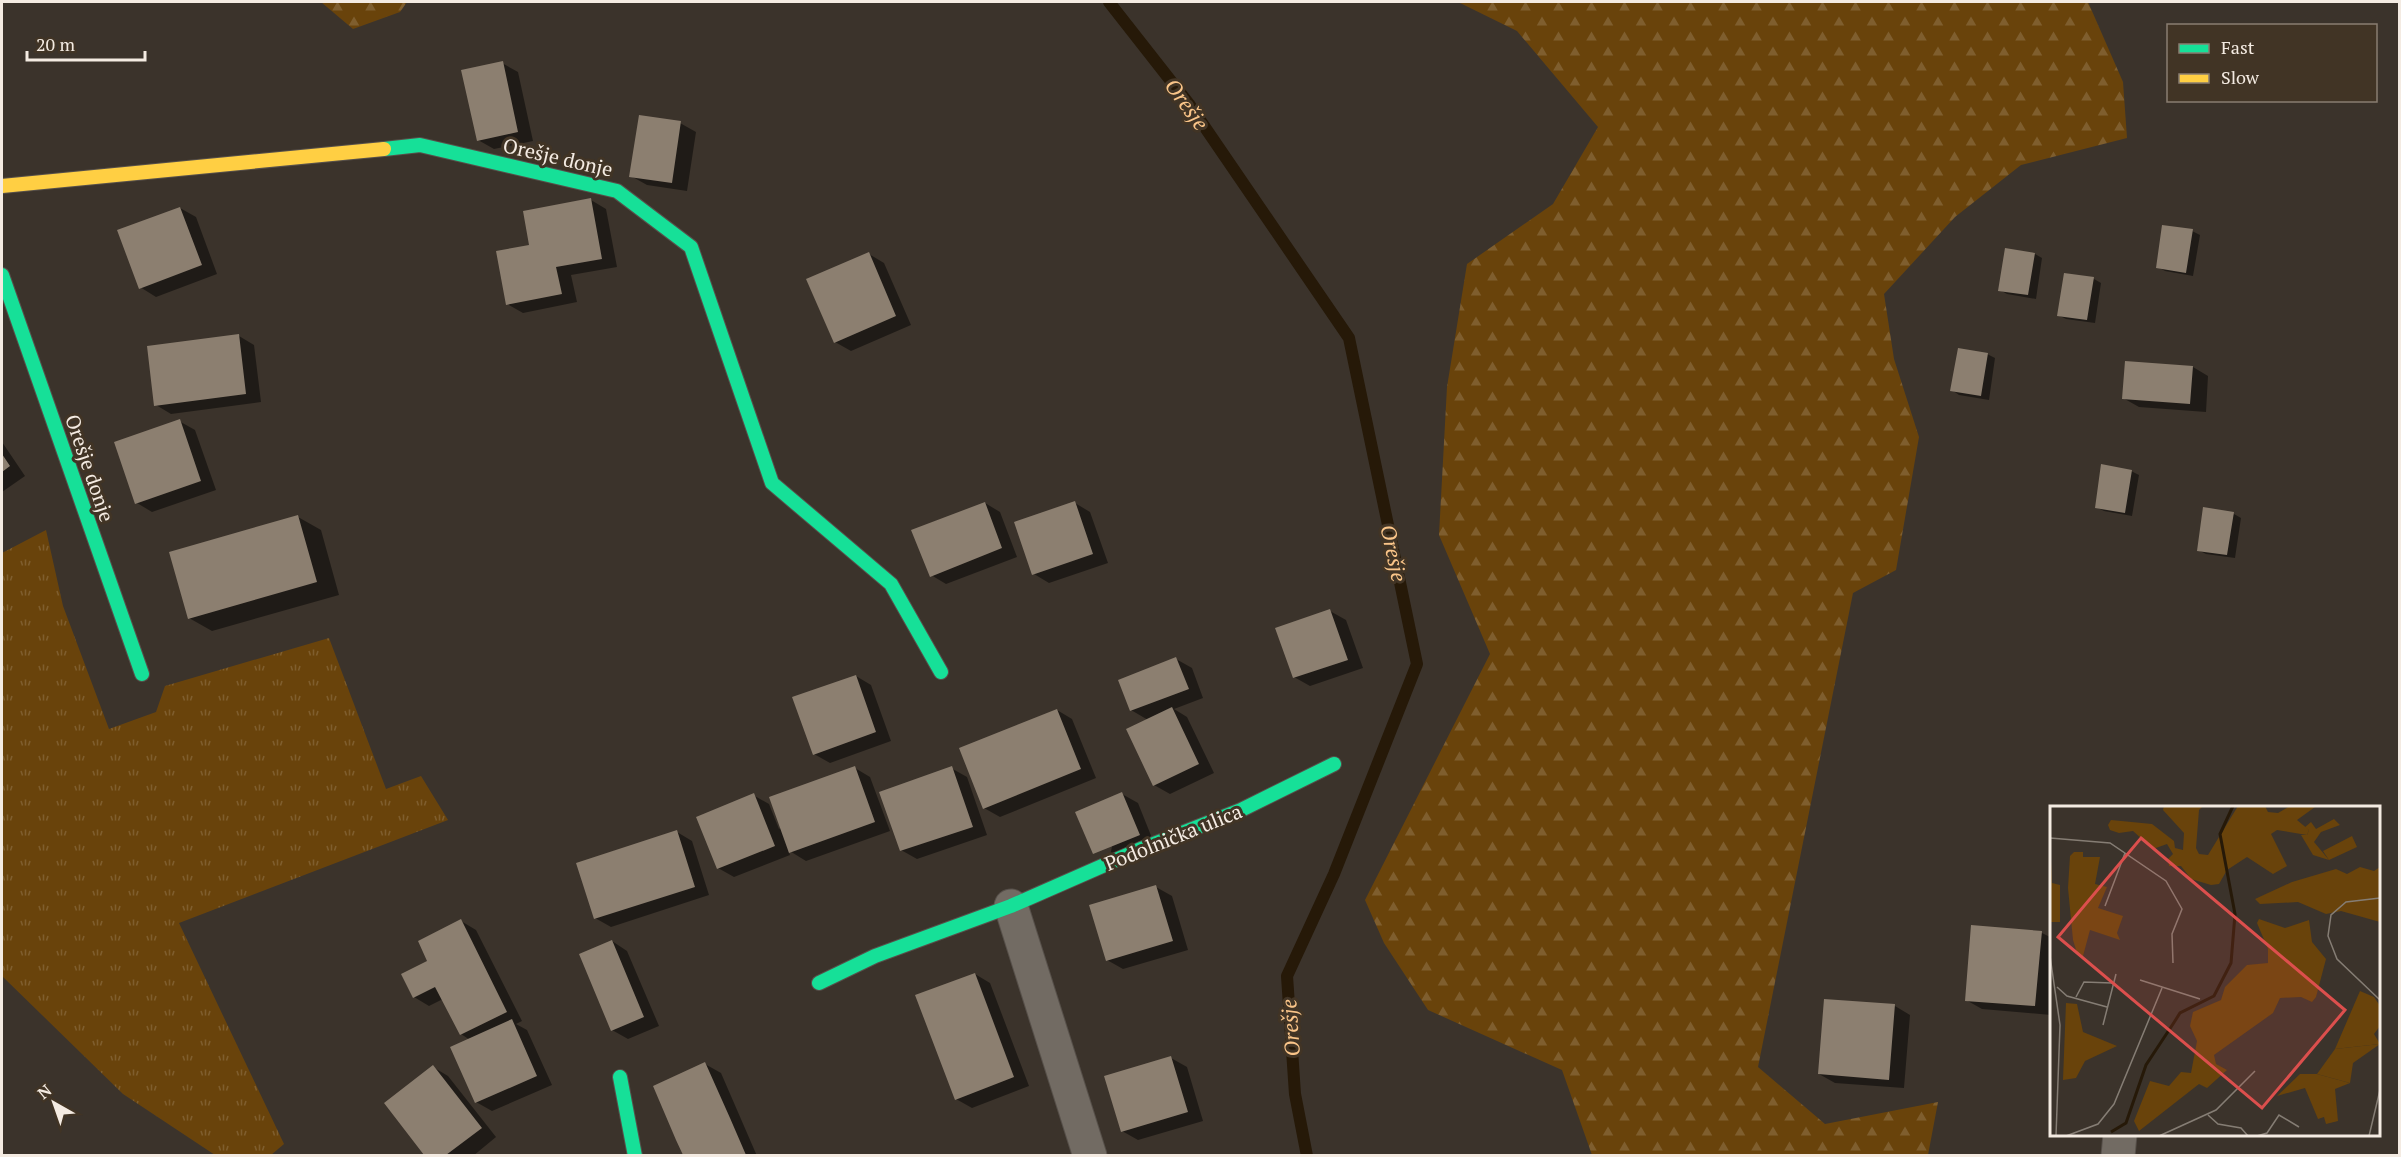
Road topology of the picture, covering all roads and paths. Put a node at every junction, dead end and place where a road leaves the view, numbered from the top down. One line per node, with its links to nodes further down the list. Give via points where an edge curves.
1 (2, 186): 3 (street, Orešje donje, via 420,145 617,191 691,247 772,483 891,584)
2 (2, 275): 4 (street, Orešje donje)
3 (941, 672)
4 (142, 674)
5 (1335, 764): 6 (street, Podolnička ulica, via 1241,810)
6 (1011, 906): 7 (street, Podolnička ulica, via 875,956); 11 (street)
7 (819, 983)
8 (620, 1077): 10 (street)
9 (2120, 1136): 12 (street)
10 (635, 1155)
11 (1090, 1155)
12 (2118, 1155)

